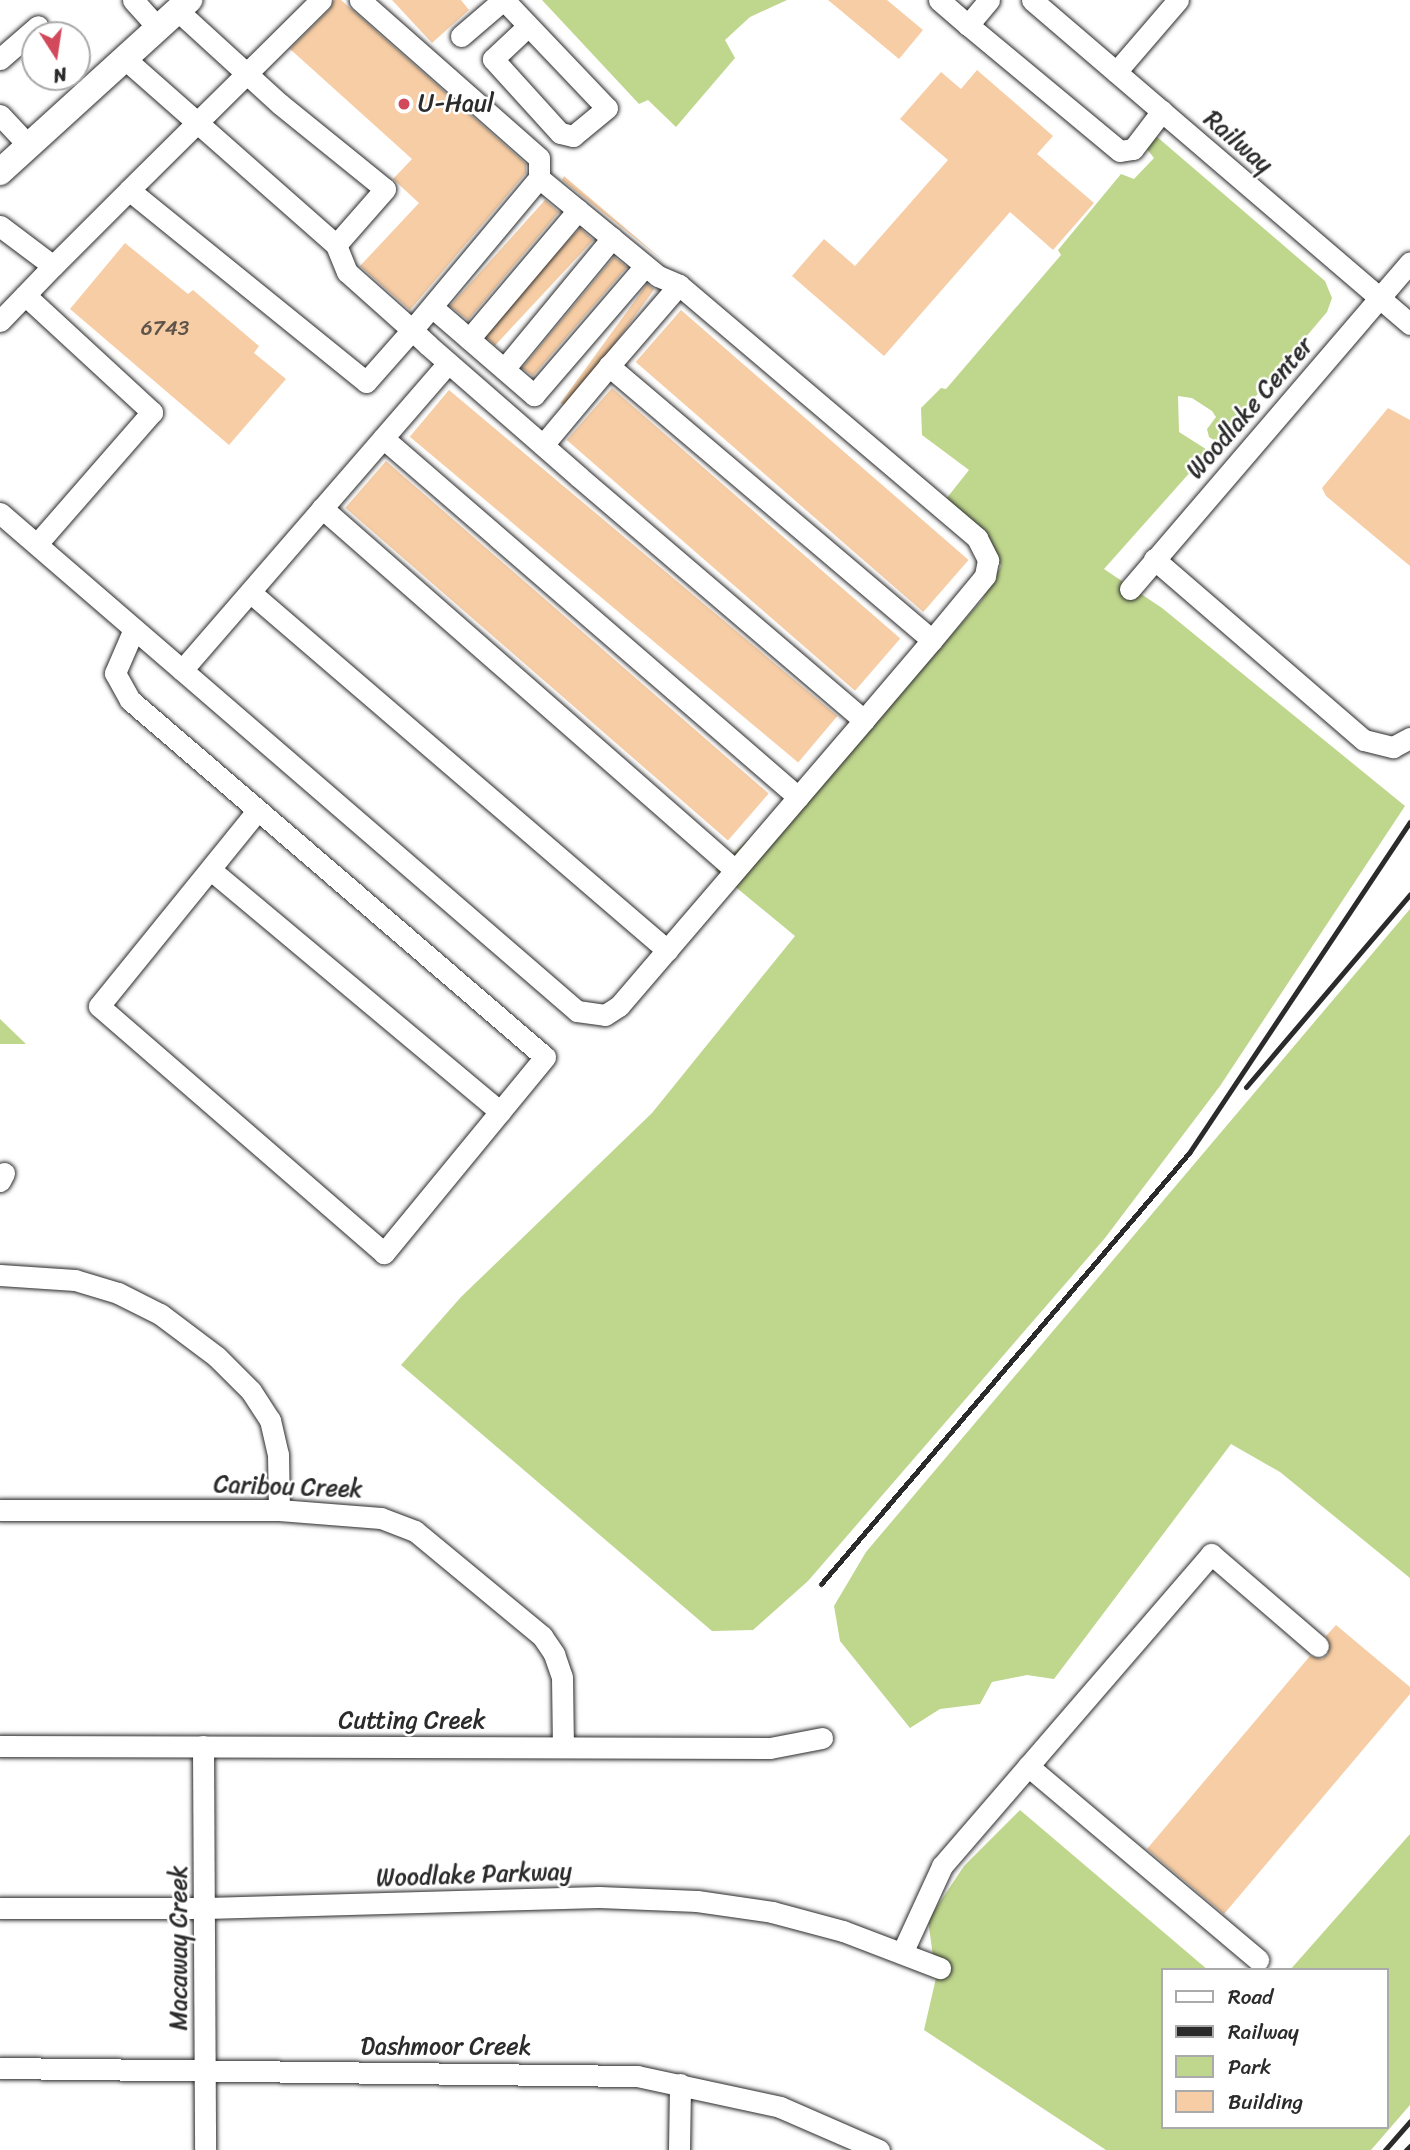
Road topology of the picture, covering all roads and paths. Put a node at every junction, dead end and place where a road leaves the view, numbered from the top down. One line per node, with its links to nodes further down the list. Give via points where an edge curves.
1 (133, 0): 9 (street)
2 (321, 0): 17 (street)
3 (360, 0): 23 (street, via 539,158)
4 (503, 0): 11 (street); 12 (street)
5 (939, 0): 10 (street)
6 (989, 0): 10 (street)
7 (1032, 0): 16 (street, Railway)
8 (1178, 0): 16 (street)
9 (175, 13): 14 (main road); 17 (street)
10 (968, 25): 18 (street, via 1120,151 1133,149)
11 (528, 26): 11 (street, via 493,59 560,133 573,136 607,108)
12 (461, 36)
13 (21, 41): 15 (street)
14 (124, 58): 20 (street); 21 (main road)
15 (0, 59)
16 (1116, 72): 18 (street, Railway)
17 (247, 73): 20 (street); 28 (street, via 384,190)
18 (1162, 111): 34 (street, Railway)
19 (0, 115): 21 (street)
20 (199, 121): 24 (street); 28 (street)
21 (29, 146): 22 (main road)
22 (0, 172)
23 (539, 178): 25 (street); 35 (street)
24 (130, 190): 30 (street); 38 (street, via 366,382)
25 (578, 210): 27 (street); 39 (street)
26 (0, 226): 30 (street)
27 (612, 239): 31 (street); 42 (street)
28 (336, 245): 38 (street, via 347,272)
29 (1410, 262): 34 (street, Woodlake Center)
30 (53, 266): 33 (street)
31 (645, 266): 32 (street); 42 (street, via 534,395)
32 (679, 285): 41 (street); 52 (street, via 977,538 988,560 985,576)
33 (24, 295): 36 (street); 47 (street, via 152,412)
34 (1379, 298): 37 (street, Railway); 48 (street, Woodlake Center)
35 (432, 307): 38 (street); 39 (street)
36 (0, 321)
37 (1410, 324)
38 (412, 330): 40 (street)
39 (469, 339): 42 (street)
40 (448, 363): 43 (street); 44 (street)
41 (609, 366): 44 (street); 52 (street)
42 (504, 369)
43 (383, 438): 45 (street); 56 (street)
44 (543, 445): 54 (street)
45 (322, 509): 50 (street); 59 (street)
46 (0, 513): 47 (street)
47 (37, 544): 51 (street)
48 (1154, 559): 49 (street, Woodlake Center); 55 (street, via 1364,740 1393,747)
49 (1130, 589)
50 (250, 592): 53 (street); 60 (street)
51 (134, 629): 53 (street); 57 (street, via 115,673 130,700)
52 (932, 640): 54 (street)
53 (182, 670): 60 (street, via 577,1011 605,1015 612,1011)
54 (863, 720): 56 (street)
55 (1410, 738)
56 (798, 797): 59 (street)
57 (257, 811): 58 (street); 61 (street, via 545,1058)
58 (211, 870): 61 (street); 61 (street, via 99,1006 384,1253)
59 (735, 870): 60 (street)
60 (667, 950)
61 (500, 1112)
62 (0, 1275): 64 (street, via 75,1280 118,1293 160,1314 217,1357 251,1391 270,1420 278,1454)
63 (0, 1510): 64 (street, Caribou Creek)
64 (279, 1510): 69 (street, Caribou Creek, via 382,1518 443,1549 542,1636 554,1654 562,1677)
65 (1318, 1646): 70 (street, via 1211,1554)
66 (822, 1738): 69 (street, Cutting Creek, via 770,1748)
67 (0, 1746): 68 (street, Cutting Creek)
68 (203, 1746): 69 (street, Cutting Creek); 72 (street, Macaway Creek)
69 (563, 1747)
70 (1028, 1766): 73 (street, via 942,1866); 74 (street)
71 (0, 1908): 72 (street, Woodlake Parkway)
72 (206, 1908): 73 (street, Woodlake Parkway, via 599,1896 697,1901 772,1912); 77 (street, Macaway Creek)
73 (902, 1953): 75 (street, Woodlake Parkway)
74 (1258, 1960)
75 (940, 1968)
76 (0, 2068): 77 (street, Dashmoor Creek)
77 (205, 2073): 78 (street, Dashmoor Creek, via 590,2073); 79 (street, Macaway Creek)
78 (680, 2084): 80 (street); 81 (street, Dashmoor Creek, via 780,2107)
79 (205, 2150)
80 (679, 2150)
81 (879, 2150)

